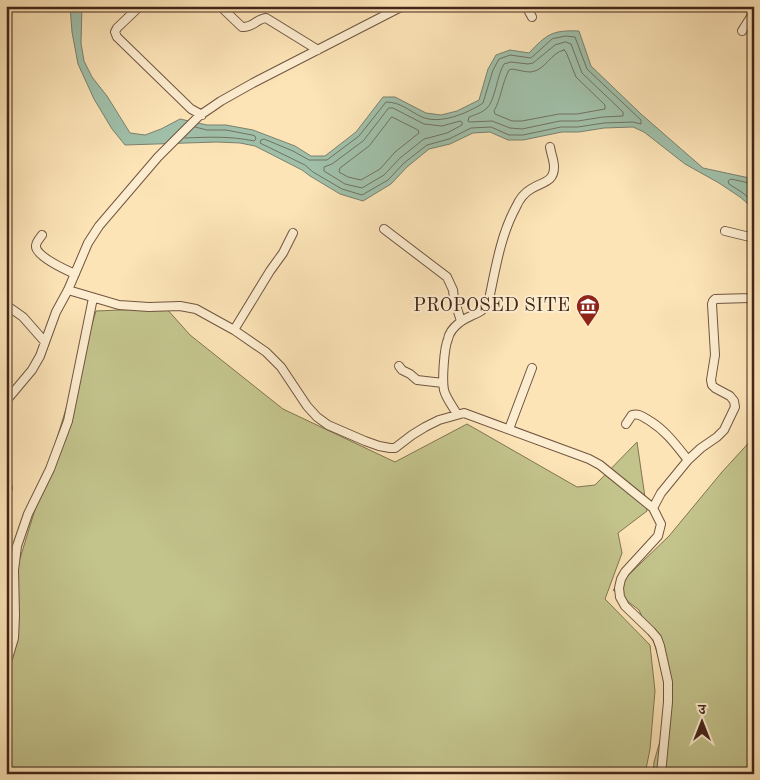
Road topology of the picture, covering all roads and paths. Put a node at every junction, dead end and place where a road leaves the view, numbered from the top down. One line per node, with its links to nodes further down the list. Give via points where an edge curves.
1 (140, 6): 9 (street, via 117,28 117,37)
2 (220, 6): 8 (street, via 242,27 266,18)
3 (403, 6): 8 (street)
4 (526, 6): 6 (street)
5 (754, 12): 7 (street)
6 (532, 17)
7 (742, 31)
8 (318, 50): 9 (street)
9 (200, 115): 16 (street, via 158,157 99,226)
10 (550, 148): 21 (street, via 553,173 550,179 522,197 515,208 501,246 486,308)
11 (384, 229): 21 (street, via 446,277)
12 (725, 231): 15 (street)
13 (293, 234): 22 (street)
14 (42, 235): 16 (street, via 36,243 37,251)
15 (754, 238)
16 (75, 274): 17 (street)
17 (68, 290): 19 (street); 23 (street)
18 (754, 296): 31 (street, via 713,300 715,355 710,380 712,385 730,396 735,407 724,430)
19 (93, 298): 22 (street, via 118,305 188,307); 33 (street, via 68,421 17,546 14,570 16,615 14,638)
20 (6, 305): 23 (street, via 23,317)
21 (461, 321): 26 (street, via 448,338)
22 (234, 330): 28 (street, via 275,360 317,417 365,442 396,448 425,427)
23 (46, 342): 27 (street, via 32,370)
24 (399, 366): 26 (street, via 417,380)
25 (532, 368): 30 (street)
26 (444, 383): 28 (street, via 445,393)
27 (6, 401)
28 (457, 414): 30 (street, via 464,413)
29 (626, 424): 31 (street, via 632,415 639,414 669,436)
30 (509, 430): 32 (street, via 595,462)
31 (688, 460): 32 (street)
32 (653, 508): 35 (street, via 661,524 658,536 625,572 618,588 625,606 657,638 660,646 668,682)
33 (8, 655): 34 (street)
34 (6, 665)
35 (660, 774)

